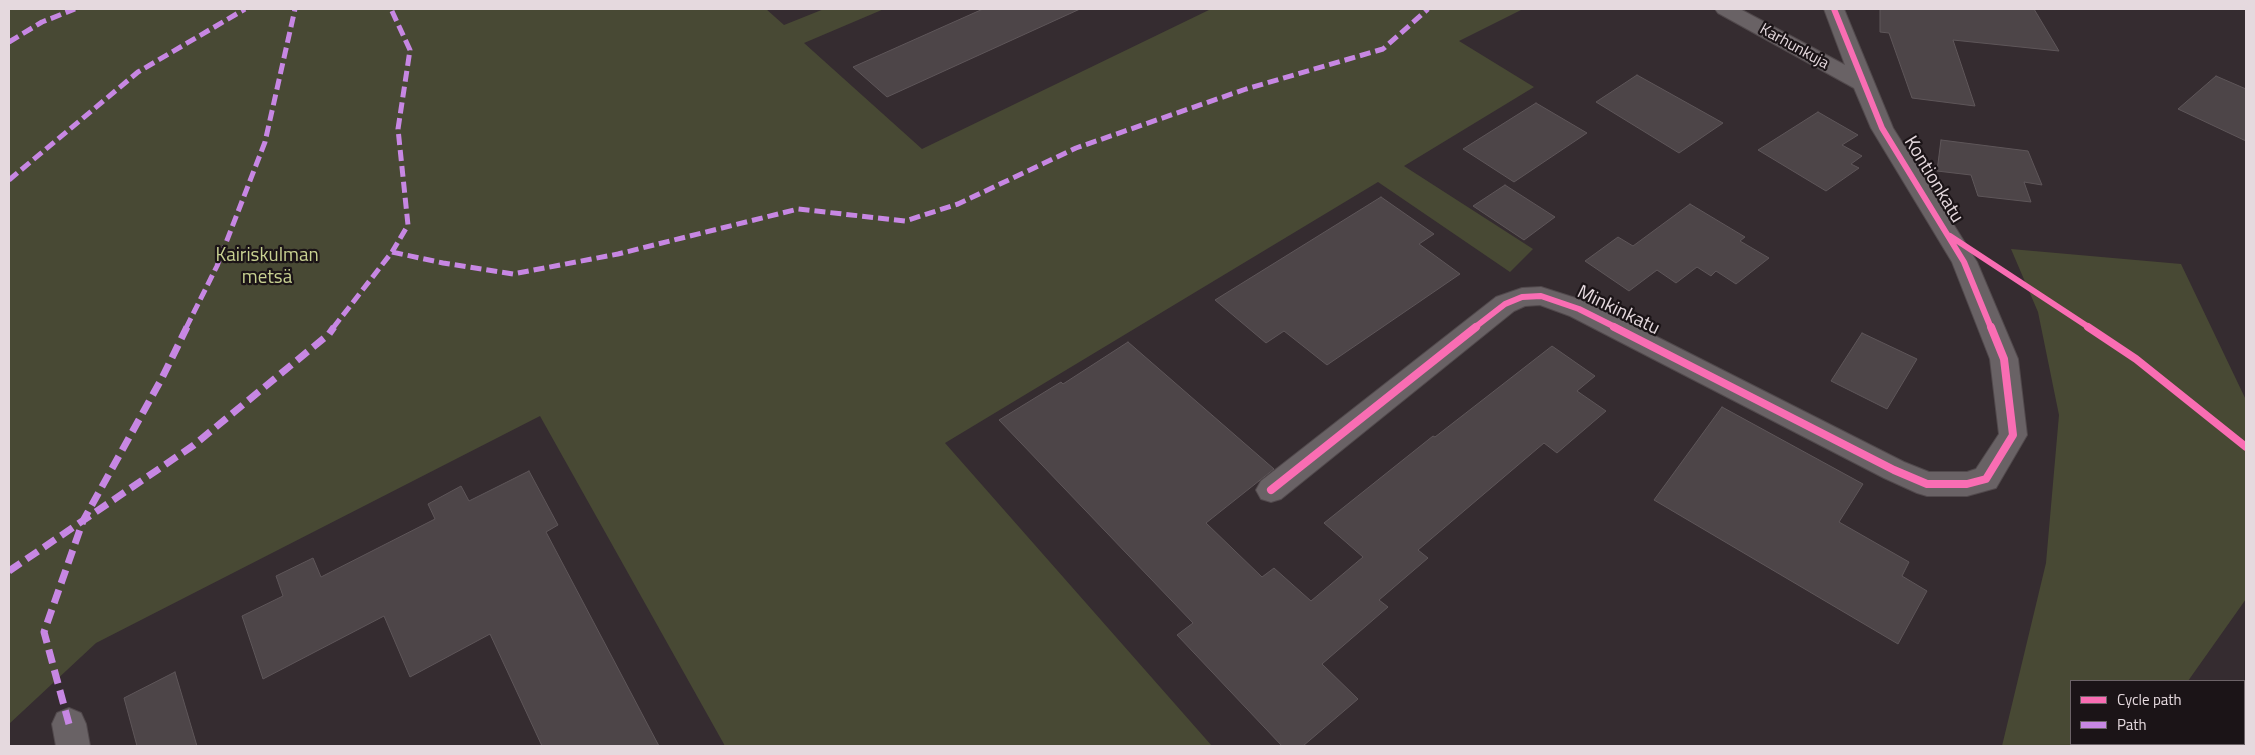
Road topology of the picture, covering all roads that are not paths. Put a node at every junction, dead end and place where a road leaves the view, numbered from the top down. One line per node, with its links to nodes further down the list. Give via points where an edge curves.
1 (1725, 9): 3 (street, Karhunkuja)
2 (1834, 9): 3 (street, Kontionkatu)
3 (1863, 84): 4 (street, Kontionkatu, via 1882,128 1964,262 2004,359 2013,435)
4 (1986, 479): 5 (street, Minkinkatu, via 1967,484 1927,484 1579,309 1541,296 1505,304)
5 (1271, 490)

